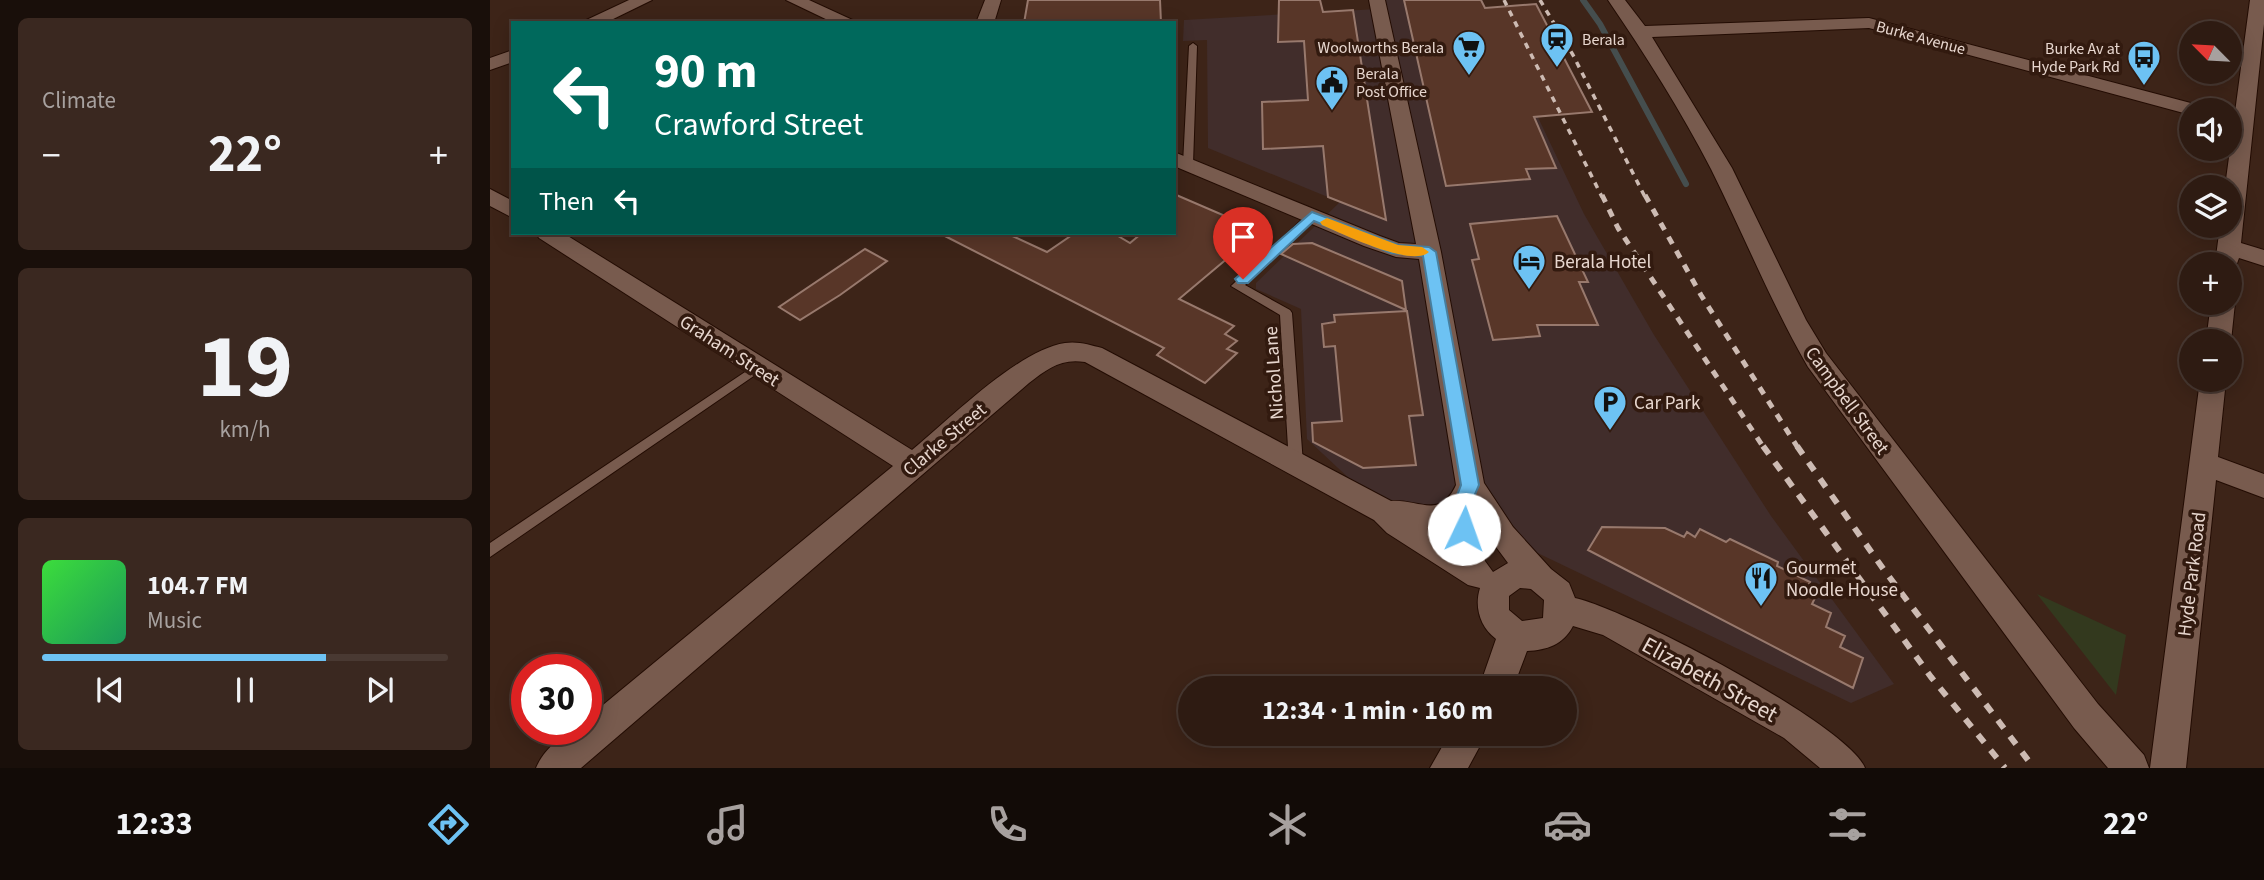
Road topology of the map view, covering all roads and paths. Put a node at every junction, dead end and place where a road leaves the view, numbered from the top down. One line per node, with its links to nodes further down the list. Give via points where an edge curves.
1 (644, 0): 8 (street)
2 (794, 0): 9 (street)
3 (993, 0): 10 (street)
4 (1377, 0): 25 (street)
5 (1616, 0): 12 (street, Campbell Street)
6 (2259, 0): 16 (street)
7 (1855, 7): 11 (street)
8 (594, 21)
9 (845, 21)
10 (986, 21)
11 (1869, 23): 12 (street, Burke Avenue); 17 (street, Burke Avenue)
12 (1640, 32): 48 (street, Campbell Street, via 1733,191 1817,360 2086,716)
13 (1194, 46): 19 (lane)
14 (511, 56): 15 (street)
15 (490, 64)
16 (2255, 102): 18 (street)
17 (2179, 106)
18 (2242, 116)
19 (1181, 161): 23 (street)
20 (2234, 161): 26 (street)
21 (490, 196): 22 (street)
22 (511, 210)
23 (1312, 216): 25 (street, via 1396,250); 32 (lane, Nichol Lane, via 1237,286 1286,313)
24 (550, 235): 29 (street, Graham Street)
25 (1429, 252): 35 (street)
26 (2228, 252)
27 (2242, 257): 28 (street)
28 (2264, 258)
29 (757, 368): 33 (street, Graham Street); 37 (lane)
30 (2212, 392): 31 (street, Hyde Park Road)
31 (2203, 463): 34 (street); 49 (street, Hyde Park Road)
32 (1296, 464): 33 (street, Clarke Street, via 1093,355 1066,350 1041,360); 36 (street, Clarke Street)
33 (913, 465): 45 (street, Clarke Street)
34 (2264, 486)
35 (1466, 496): 36 (street, Clarke Street, via 1439,519 1421,520); 38 (street); 39 (street)
36 (1384, 511): 38 (street, Clarke Street)
37 (490, 551)
38 (1471, 569): 40 (street, Clarke Street)
39 (1540, 577): 40 (street, via 1515,574); 41 (street, via 1560,594)
40 (1496, 588): 42 (street, via 1495,615)
41 (1563, 610): 42 (street, via 1548,633 1529,637); 47 (street, Elizabeth Street, via 1614,625 1783,719)
42 (1513, 632): 43 (street)
43 (1501, 676)
44 (1462, 746): 46 (street)
45 (554, 768)
46 (1448, 768)
47 (1847, 768)
48 (2131, 768)
49 (2168, 768)

